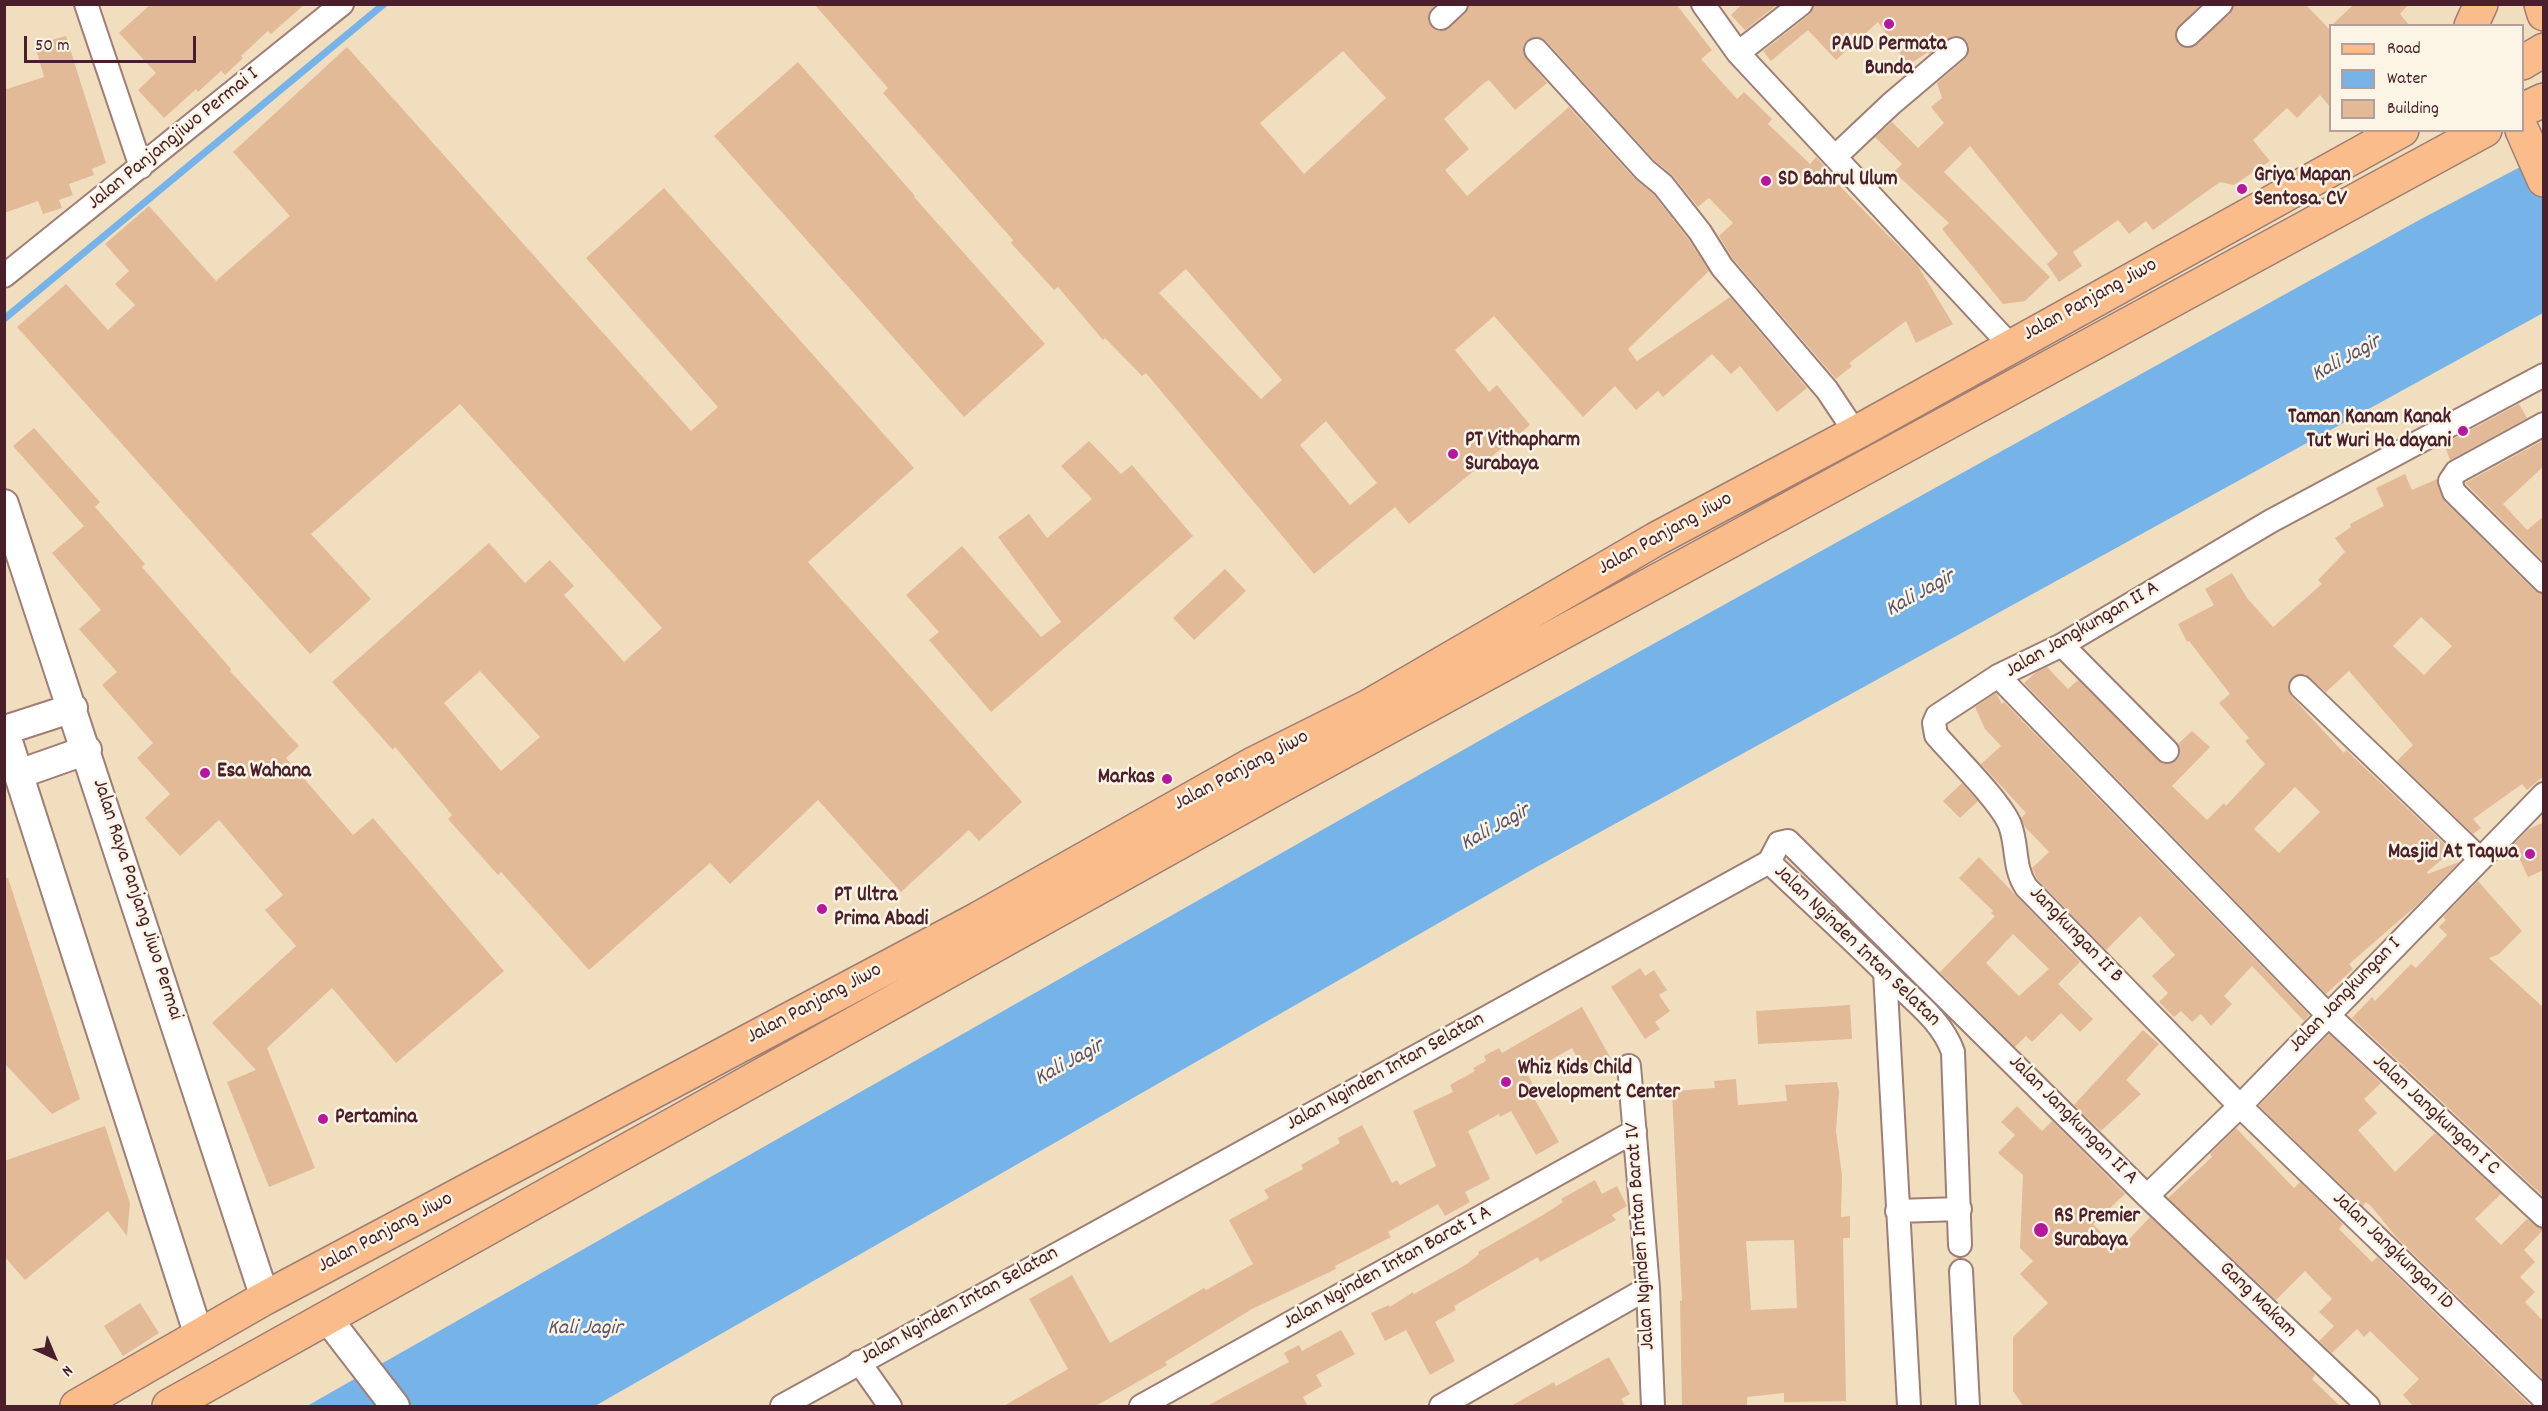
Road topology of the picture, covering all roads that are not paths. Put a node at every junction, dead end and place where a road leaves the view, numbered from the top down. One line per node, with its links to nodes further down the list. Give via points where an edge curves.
1 (342, 4): 24 (street, Jalan Panjangjiwo Permai I)
2 (1703, 4): 15 (street)
3 (1801, 4): 15 (street)
4 (2221, 4): 11 (street)
5 (2484, 4): 9 (main road); 10 (main road)
6 (2541, 4): 8 (main road)
7 (89, 6): 24 (street)
8 (2544, 14)
9 (2472, 24)
10 (2488, 24)
11 (2188, 35)
12 (1956, 49): 22 (street)
13 (1536, 50): 29 (street, via 1663,185 1722,267 1827,390)
14 (2544, 50): 16 (main road)
15 (1738, 52): 22 (street)
16 (2524, 62)
17 (2544, 100): 18 (main road)
18 (2524, 110)
19 (2382, 132): 23 (main road)
20 (2398, 132): 23 (main road, Jalan Panjang Jiwo)
21 (2481, 132): 38 (main road, Jalan Panjang Jiwo)
22 (1836, 156): 26 (street)
23 (2353, 158): 26 (main road, Jalan Panjang Jiwo)
24 (141, 167): 25 (street, Jalan Panjangjiwo Permai I)
25 (4, 276)
26 (2010, 345): 29 (main road, Jalan Panjang Jiwo)
27 (2544, 375): 32 (street, Jalan Jangkungan II A, via 2271,521)
28 (2544, 424): 31 (street, via 2456,472 2450,481 2454,492)
29 (1855, 432): 38 (main road, Jalan Panjang Jiwo, via 1656,539 1369,705)
30 (4, 504): 35 (street, Jalan Raya Panjang Jiwo Permai)
31 (2544, 581)
32 (2062, 645): 33 (street, Jalan Jangkungan II A); 39 (street)
33 (1998, 676): 47 (street, Jalan Jangkungan II A); 49 (street, Jangkungan II B, via 1937,716 1936,735 2004,814 2013,836 2018,875 2026,887)
34 (2301, 687): 44 (street)
35 (73, 708): 36 (street); 37 (street, Jalan Raya Panjang Jiwo Permai)
36 (5, 729): 41 (street)
37 (87, 750): 41 (street); 58 (street, Jalan Raya Panjang Jiwo Permai)
38 (1313, 751): 40 (main road, Jalan Panjang Jiwo); 42 (main road, Jalan Panjang Jiwo)
39 (2167, 751)
40 (1255, 763): 42 (main road, via 1268,777); 58 (main road, Jalan Panjang Jiwo, via 978,919)
41 (19, 774): 60 (street)
42 (1271, 791): 59 (main road, Jalan Panjang Jiwo)
43 (2543, 795): 44 (street, Jalan Jangkungan I)
44 (2480, 859): 47 (street, Jalan Jangkungan I)
45 (1769, 862): 46 (street, Jalan Nginden Intan Selatan); 51 (street, Jalan Jangkungan II A, via 1779,843 1788,841); 61 (street, Jalan Nginden Intan Selatan)
46 (1885, 972): 52 (street, Jalan Nginden Intan Selatan, via 1936,1022 1953,1052); 53 (street)
47 (2328, 1015): 49 (street, Jalan Jangkungan I); 54 (street, Jalan Jangkungan I C)
48 (1629, 1066): 50 (street, Jalan Nginden Intan Barat IV)
49 (2240, 1106): 51 (street, Jalan Jangkungan I); 62 (street, Jalan Jangkungan 1D)
50 (1635, 1131): 57 (street, Jalan Nginden Intan Barat IV); 68 (street, Jalan Nginden Intan Barat I A)
51 (2147, 1196): 73 (street, Gang Makam)
52 (1960, 1209): 53 (street); 55 (street)
53 (1897, 1211): 71 (street)
54 (2544, 1216)
55 (1960, 1245)
56 (1961, 1271): 72 (street)
57 (1648, 1288): 69 (street); 70 (street, Jalan Nginden Intan Barat IV)
58 (265, 1298): 60 (main road, Jalan Panjang Jiwo)
59 (327, 1318): 64 (main road, Jalan Panjang Jiwo); 65 (street)
60 (199, 1335): 63 (main road, Jalan Panjang Jiwo)
61 (859, 1362): 66 (street, Jalan Nginden Intan Selatan); 67 (street)
62 (2544, 1399)
63 (77, 1407)
64 (169, 1407)
65 (395, 1407)
66 (782, 1407)
67 (890, 1407)
68 (1141, 1407)
69 (1441, 1407)
70 (1653, 1407)
71 (1909, 1407)
72 (1968, 1407)
73 (2368, 1407)

